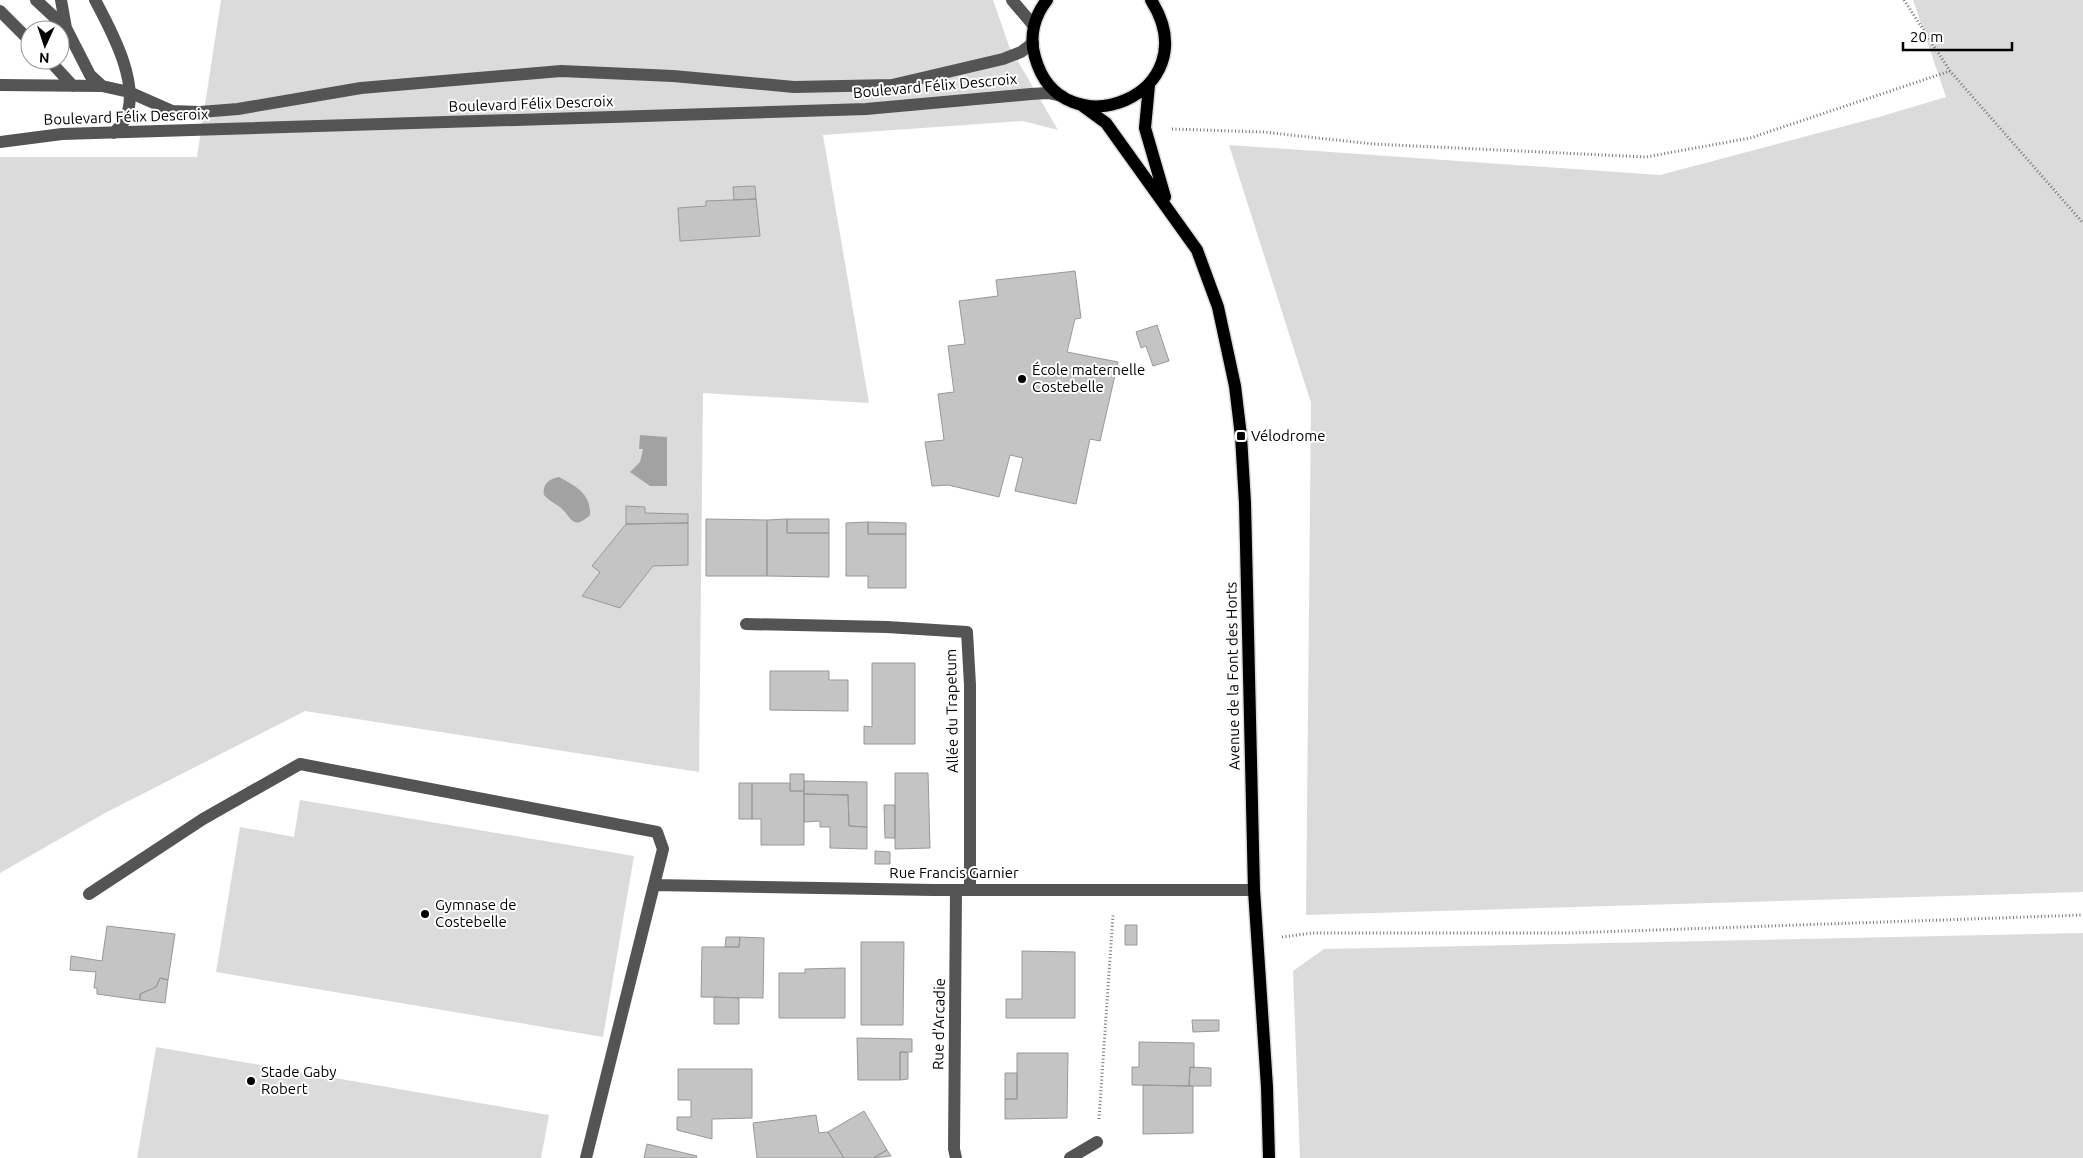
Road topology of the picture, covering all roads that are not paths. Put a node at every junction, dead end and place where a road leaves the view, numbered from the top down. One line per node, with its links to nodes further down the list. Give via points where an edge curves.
1 (36, 0): 8 (street)
2 (61, 0): 9 (street)
3 (95, 0): 19 (street, via 128,74)
4 (1012, 0): 10 (street)
5 (1151, 0): 16 (main road, via 1160,14 1165,32 1165,51 1159,70)
6 (1042, 2): 10 (main road)
7 (0, 11): 11 (street)
8 (57, 20)
9 (65, 20)
10 (1034, 26): 13 (main road)
11 (20, 31)
12 (70, 36): 18 (street, via 90,75)
13 (1033, 43): 19 (street, Boulevard Félix Descroix, via 1003,60 892,85 794,87 672,76 561,71 361,88 238,109 200,112 172,111); 20 (main road, via 1044,79)
14 (58, 70): 17 (street)
15 (0, 85): 17 (street, Boulevard Félix Descroix)
16 (1149, 85): 21 (main road, via 1131,99 1110,106); 24 (main road, Avenue de la Font des Horts, via 1146,128)
17 (73, 86): 18 (street, Boulevard Félix Descroix)
18 (102, 86): 19 (street, Boulevard Félix Descroix)
19 (129, 92): 22 (street, via 124,121)
20 (1062, 96): 21 (main road); 22 (street, Boulevard Félix Descroix, via 1031,94 866,110)
21 (1080, 104): 24 (main road, Avenue de la Font des Horts, via 1106,123)
22 (114, 133): 23 (street, Boulevard Félix Descroix, via 62,134)
23 (0, 142)
24 (1168, 207): 29 (main road, Avenue de la Font des Horts, via 1198,250 1218,307 1235,386 1245,503)
25 (746, 624): 27 (street, Allée du Trapetum, via 966,632 970,686)
26 (654, 886): 28 (street, Rue Francis Garnier); 30 (street, via 663,849 656,832 300,764 203,819); 32 (street)
27 (970, 889): 28 (street, Rue Francis Garnier); 29 (street, Rue Francis Garnier)
28 (956, 890): 33 (street, Rue d'Arcadie)
29 (1254, 890): 35 (main road, Avenue de la Font des Horts)
30 (89, 894)
31 (1097, 1142): 34 (street)
32 (586, 1158)
33 (956, 1158)
34 (1070, 1158)
35 (1269, 1158)

